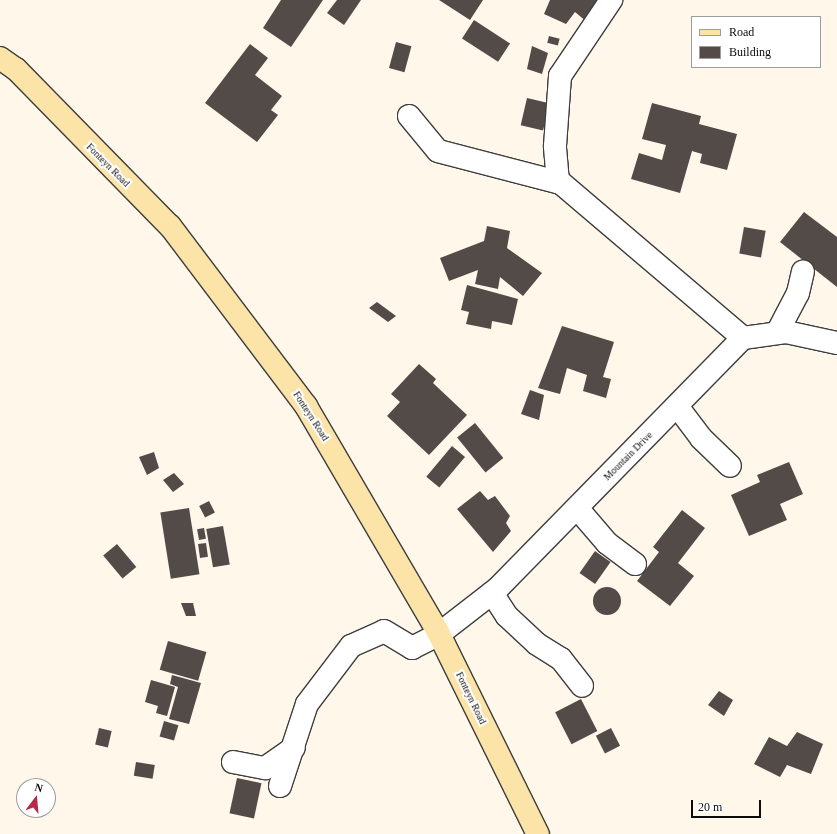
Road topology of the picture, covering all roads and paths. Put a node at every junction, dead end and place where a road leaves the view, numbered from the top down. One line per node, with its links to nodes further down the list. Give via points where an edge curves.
1 (611, 0): 4 (street, via 560,76 555,146)
2 (0, 58): 14 (street, Fonteyn Road, via 16,69 170,226 306,406)
3 (409, 116): 4 (street, via 438,151)
4 (558, 182): 7 (street)
5 (803, 272): 6 (street, via 798,293)
6 (777, 334): 7 (street); 8 (street)
7 (744, 338): 9 (street, Mountain Drive)
8 (837, 343)
9 (677, 406): 10 (street, via 700,438); 11 (street, Mountain Drive)
10 (730, 466)
11 (577, 508): 12 (street, via 607,543); 13 (street, Mountain Drive)
12 (634, 564)
13 (492, 593): 14 (street, Mountain Drive); 15 (street, via 507,616 537,644 561,659)
14 (439, 634): 16 (street, Mountain Drive, via 412,648 384,631 351,646 307,704); 19 (street, Fonteyn Road)
15 (582, 686)
16 (294, 748): 17 (street, via 265,768); 18 (street)
17 (233, 762)
18 (280, 786)
19 (538, 834)

